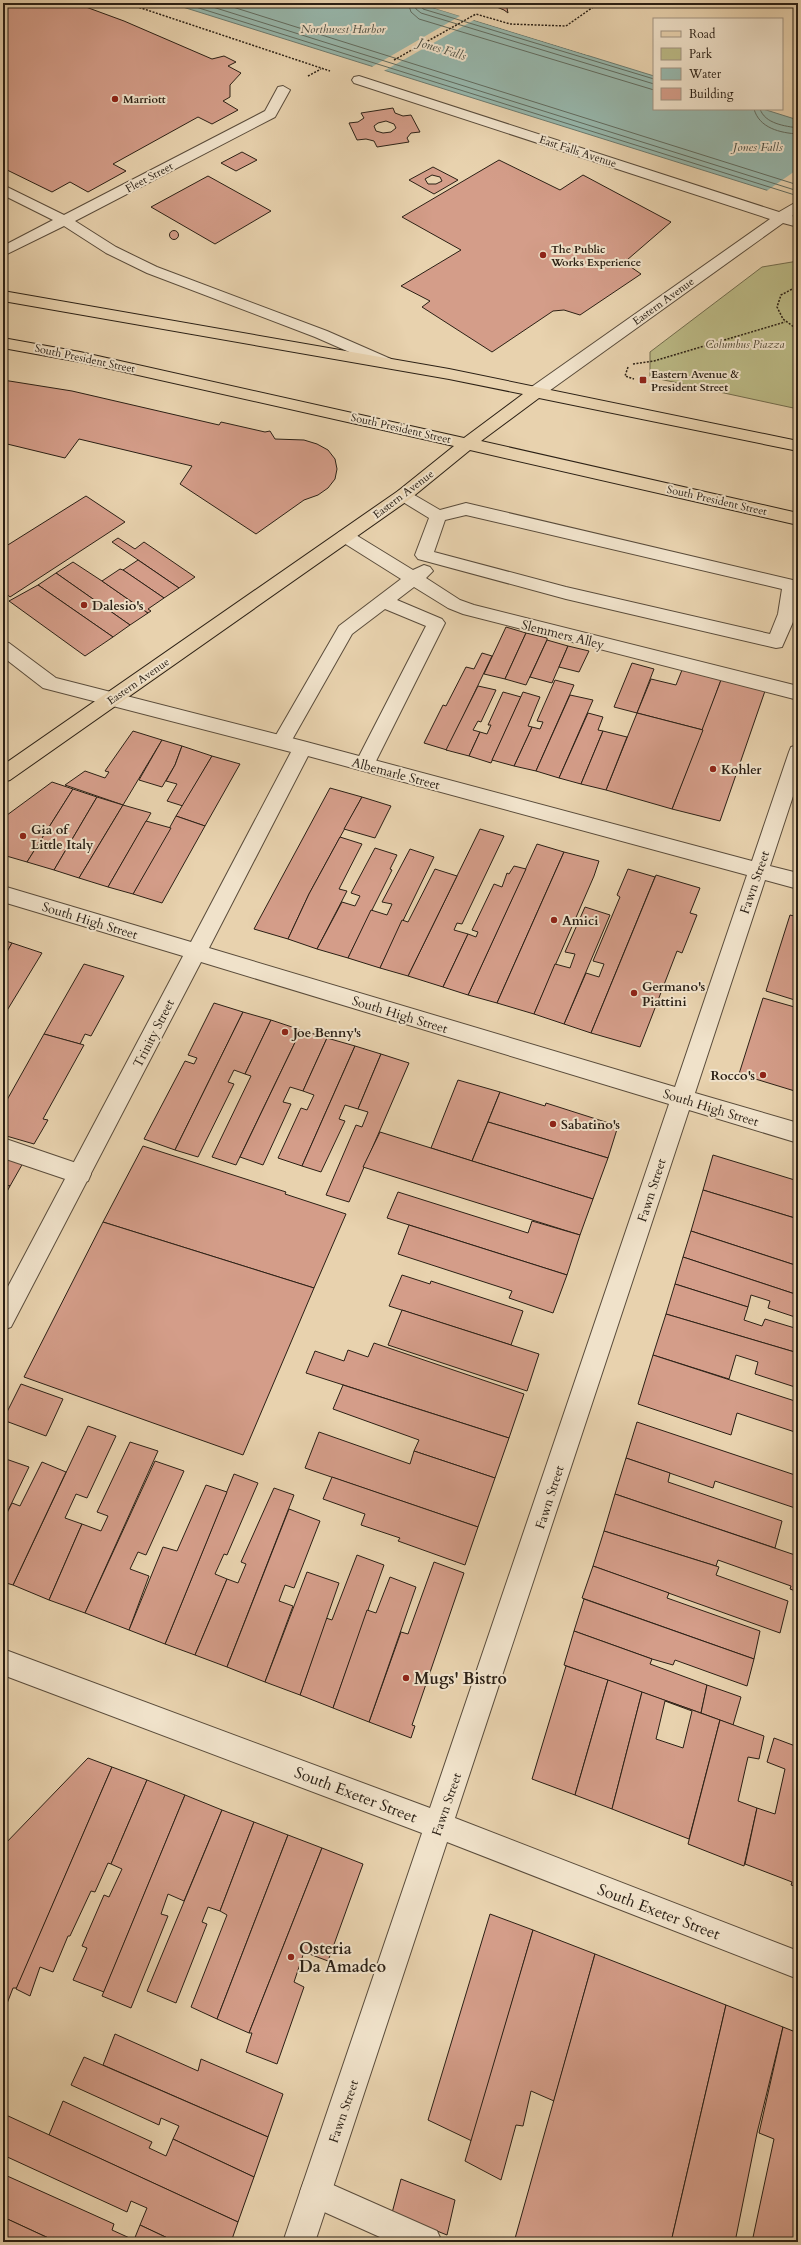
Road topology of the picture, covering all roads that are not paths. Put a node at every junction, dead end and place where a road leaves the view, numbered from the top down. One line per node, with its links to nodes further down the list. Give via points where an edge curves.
1 (359, 80): 5 (street, East Falls Avenue)
2 (283, 90): 6 (street, Fleet Street, via 270,114)
3 (3, 189): 6 (street)
4 (798, 206): 5 (street, Eastern Avenue)
5 (781, 218): 7 (street, East Falls Avenue); 12 (street, Eastern Avenue)
6 (65, 221): 8 (street, Fleet Street); 11 (street, via 111,250 152,270 321,334)
7 (798, 223)
8 (3, 252)
9 (3, 296): 11 (main road)
10 (3, 343): 13 (main road, South President Street, via 96,360)
11 (385, 362): 12 (main road)
12 (536, 392): 13 (main road, Eastern Avenue); 14 (main road)
13 (468, 442): 15 (main road, Eastern Avenue); 17 (main road, South President Street)
14 (798, 446)
15 (404, 495): 16 (street); 18 (main road, Eastern Avenue)
16 (438, 516): 19 (street, via 424,556); 22 (street, via 466,509 791,584)
17 (798, 519)
18 (345, 536): 20 (street, Slemmers Alley); 25 (main road, Eastern Avenue)
19 (440, 560): 20 (street); 22 (street, via 566,593 776,642)
20 (414, 579): 21 (street); 24 (street, Slemmers Alley, via 454,604 469,610)
21 (384, 602): 26 (street, via 345,630); 29 (street, via 436,623)
22 (792, 615)
23 (3, 648): 25 (street, Albemarle Street, via 50,683)
24 (798, 693)
25 (113, 698): 26 (street, Albemarle Street); 30 (main road, Eastern Avenue)
26 (282, 742): 27 (street, Albemarle Street)
27 (303, 748): 29 (street, Albemarle Street); 34 (street, Trinity Street)
28 (798, 752): 31 (street, Fawn Street)
29 (366, 764): 31 (street, Albemarle Street)
30 (3, 776)
31 (758, 870): 32 (street, Albemarle Street); 35 (street, Fawn Street)
32 (798, 881)
33 (3, 894): 34 (street, South High Street)
34 (196, 952): 35 (street, South High Street); 38 (street, Trinity Street)
35 (682, 1098): 36 (street, South High Street); 41 (street, Fawn Street)
36 (798, 1133)
37 (3, 1148): 38 (street)
38 (80, 1174): 39 (street, Trinity Street)
39 (3, 1319)
40 (8, 1671): 41 (street, South Exeter Street)
41 (438, 1825): 42 (street, South Exeter Street); 43 (street, Fawn Street)
42 (798, 1965)
43 (315, 2192): 44 (street, Fawn Street); 45 (street)
44 (299, 2242)
45 (426, 2242)

